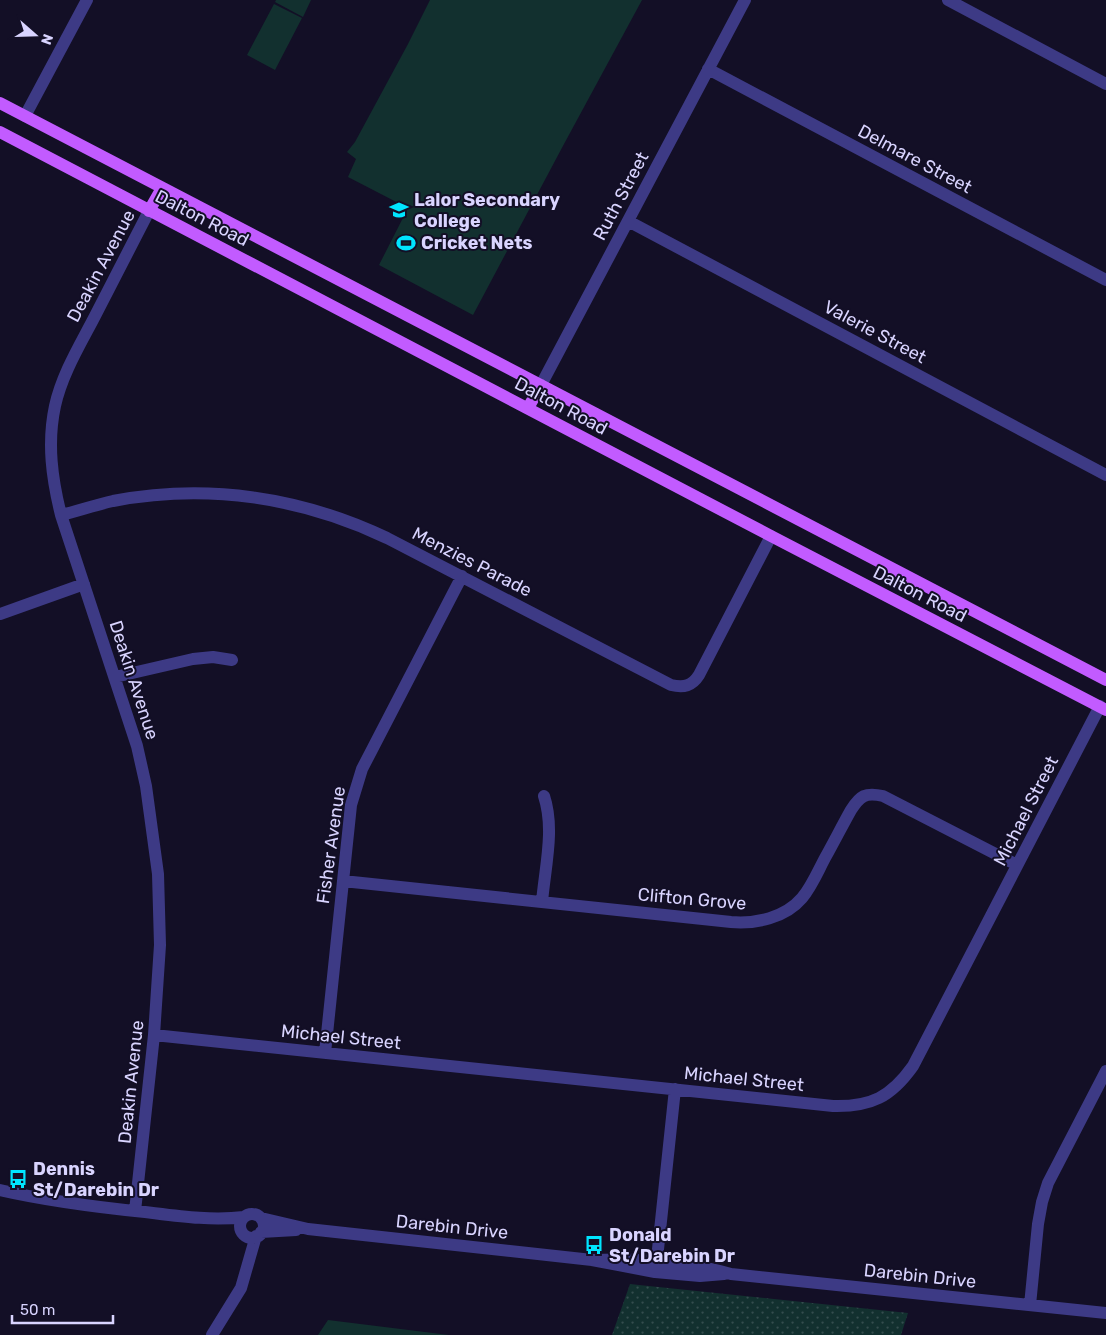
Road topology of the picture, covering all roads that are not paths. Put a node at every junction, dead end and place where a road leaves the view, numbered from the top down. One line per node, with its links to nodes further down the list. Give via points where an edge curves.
1 (87, 0): 7 (street)
2 (745, 0): 4 (street, Ruth Street)
3 (948, 0): 5 (street)
4 (708, 69): 11 (street, Ruth Street); 12 (street, Delmare Street)
5 (1106, 84)
6 (0, 103): 7 (main road, Dalton Road)
7 (25, 116): 9 (main road, Dalton Road)
8 (0, 132): 10 (main road, Dalton Road)
9 (162, 188): 10 (main road, Deakin Avenue); 13 (main road, Dalton Road)
10 (150, 211): 14 (main road, Dalton Road); 16 (street, Deakin Avenue, via 75,354 55,406 51,468)
11 (628, 221): 13 (street, Ruth Street); 15 (street, Valerie Street)
12 (1106, 280)
13 (540, 385): 14 (main road, Ruth Street); 23 (main road, Dalton Road)
14 (528, 408): 17 (main road, Dalton Road)
15 (1106, 475)
16 (61, 515): 18 (street, Menzies Parade, via 111,502 158,495 218,493 255,496 291,503 359,524); 19 (street, Deakin Avenue)
17 (771, 536): 18 (street, Menzies Parade, via 695,682 680,687); 24 (main road, Dalton Road)
18 (462, 576): 27 (street, Fisher Avenue, via 362,769 351,805)
19 (84, 584): 20 (street); 22 (street, Deakin Avenue)
20 (0, 614)
21 (232, 660): 22 (street, via 213,657 193,659)
22 (116, 677): 29 (street, Deakin Avenue, via 146,786 158,874 160,945)
23 (1106, 680)
24 (1103, 708): 26 (street, Michael Street)
25 (544, 796): 28 (street, via 550,825)
26 (1017, 865): 28 (street, Clifton Grove, via 883,796 866,794 850,810 802,898 789,909 768,918 746,923); 32 (street, Michael Street, via 913,1066 897,1087 887,1094 875,1101 848,1106)
27 (343, 881): 28 (street, Clifton Grove); 30 (street, Fisher Avenue)
28 (542, 902)
29 (154, 1035): 30 (street, Michael Street); 34 (street, Deakin Avenue)
30 (325, 1052): 32 (street, Michael Street)
31 (1106, 1071): 41 (street, via 1054,1171 1042,1202)
32 (675, 1089): 40 (street)
33 (0, 1190): 34 (street, Darebin Drive)
34 (134, 1211): 36 (street, Darebin Drive)
35 (244, 1217): 36 (street, Darebin Drive); 37 (street, via 254,1214); 39 (street, via 240,1226)
36 (202, 1218): 39 (street, Darebin Drive)
37 (260, 1218): 38 (street, Darebin Drive); 39 (street, via 264,1225)
38 (308, 1229): 39 (street, Darebin Drive); 40 (street, Darebin Drive, via 592,1260 628,1258)
39 (251, 1234): 43 (street, via 242,1288)
40 (656, 1266): 41 (street, Darebin Drive, via 698,1265 731,1274)
41 (1030, 1305): 42 (street, Darebin Drive)
42 (1106, 1313)
43 (212, 1335)

